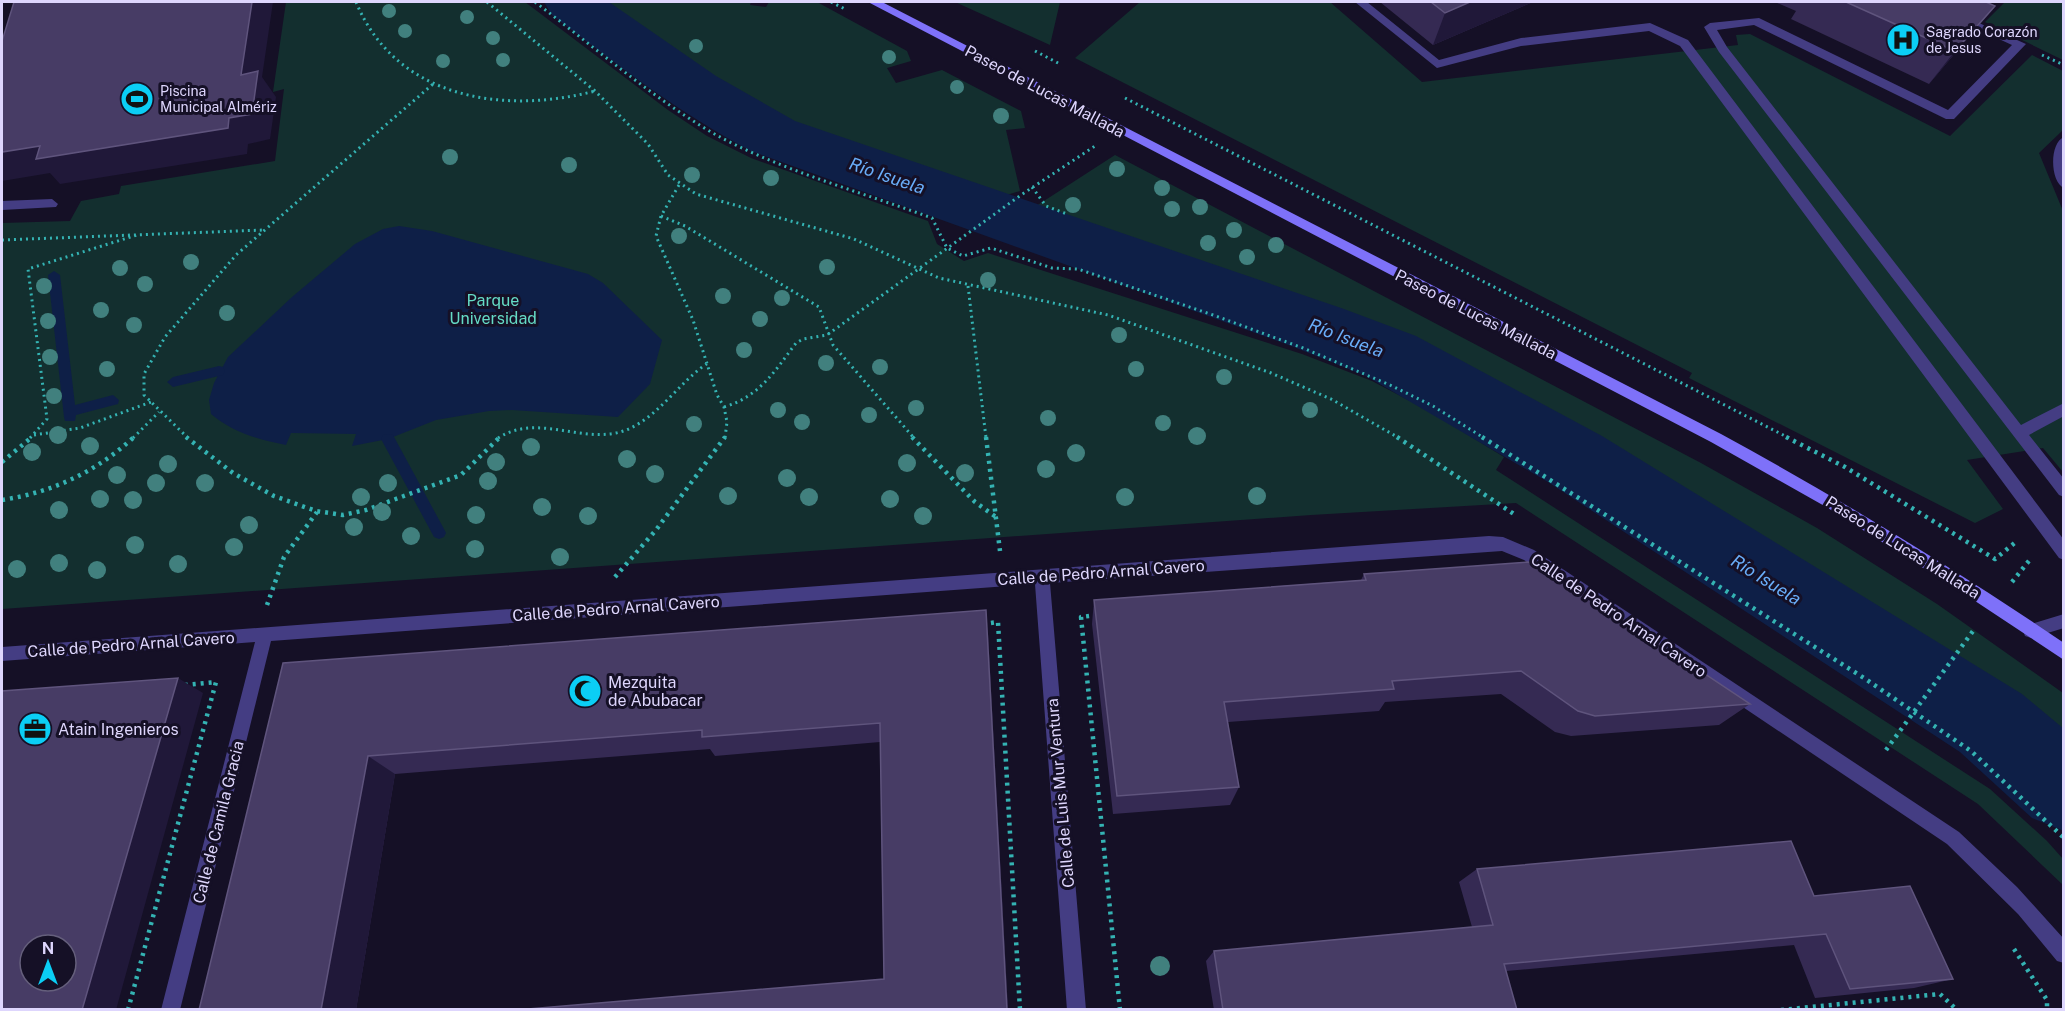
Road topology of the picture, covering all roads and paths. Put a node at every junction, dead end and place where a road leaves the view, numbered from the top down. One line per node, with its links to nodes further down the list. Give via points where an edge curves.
1 (356, 2): 9 (path, via 368,29 384,49 404,67)
2 (487, 2): 10 (path)
3 (535, 2): 25 (path, via 712,132 756,154 932,218)
4 (874, 2): 54 (main road, Paseo de Lucas Mallada, via 1716,438 1833,503)
5 (1361, 2): 46 (street, via 1437,64 1521,42 1650,27 1684,43)
6 (1924, 2): 34 (street, via 1973,18 2020,44 1950,116 1755,21 1710,27)
7 (1040, 54): 8 (path)
8 (1065, 67)
9 (433, 84): 10 (path, via 459,93 510,100 556,101); 22 (path)
10 (595, 91): 15 (path, via 648,144)
11 (1119, 94): 44 (path, via 1845,467 1995,559)
12 (2064, 141): 14 (street, via 2058,159)
13 (1101, 142): 16 (path)
14 (2064, 184)
15 (679, 185): 21 (path); 26 (path, via 716,201 854,239)
16 (1032, 188): 17 (path); 20 (path, via 1046,206)
17 (1021, 195): 25 (path)
18 (52, 204): 19 (street)
19 (2, 206)
20 (1067, 214)
21 (661, 216): 28 (path, via 686,226 819,307 827,323); 29 (path, via 656,237)
22 (264, 230): 23 (path); 30 (path, via 236,255 165,337 144,374 144,395)
23 (137, 235): 24 (path); 35 (path, via 28,269 47,419)
24 (2, 240)
25 (949, 247): 26 (path); 60 (path, via 969,256 991,248 1052,268 1078,269 1304,348 1395,386 1516,456 1864,678 1971,751)
26 (916, 270): 27 (path); 28 (path)
27 (968, 286): 42 (path); 43 (path, via 1077,306 1271,373 1331,399 1385,429)
28 (827, 335): 31 (path, via 796,343 758,392 749,400); 42 (path, via 860,378 975,502)
29 (708, 363): 31 (path); 37 (path, via 693,371 639,424 615,433 513,430 490,444 464,473)
30 (151, 402): 33 (path); 35 (path, via 80,428)
31 (724, 407): 48 (path, via 725,438 656,530)
32 (2064, 409): 34 (street)
33 (159, 412): 40 (path, via 121,450 68,483 38,494); 41 (path, via 235,477)
34 (2019, 433): 38 (street)
35 (33, 435): 36 (path)
36 (2, 462)
37 (441, 480): 39 (path)
38 (2064, 491)
39 (403, 495): 41 (path, via 351,514)
40 (2, 500)
41 (317, 512): 49 (path, via 284,557)
42 (996, 517): 45 (path)
43 (1523, 521)
44 (2021, 537)
45 (1000, 552)
46 (2064, 553)
47 (1042, 576): 55 (street, Calle de Pedro Arnal Cavero); 62 (street, Calle de Pedro Arnal Cavero, via 1489,543 1516,549 1953,838 2007,889); 66 (street, Calle de Luis Mur Ventura)
48 (612, 580)
49 (266, 606)
50 (1104, 615): 67 (path, via 1081,617)
51 (2064, 621): 54 (street)
52 (980, 624): 65 (path, via 998,622)
53 (1973, 631): 59 (path, bridge)
54 (2031, 631): 56 (main road, Paseo de Lucas Mallada)
55 (265, 634): 57 (street, Calle de Pedro Arnal Cavero); 64 (street, Calle de Camila Gracia)
56 (2064, 653)
57 (2, 654)
58 (172, 686): 63 (path, via 216,682)
59 (1886, 750)
60 (2064, 838)
61 (2012, 947): 70 (path, via 2047,1000)
62 (2064, 954)
63 (128, 1010)
64 (170, 1010)
65 (1020, 1010)
66 (1077, 1010)
67 (1120, 1010)
68 (1781, 1010): 69 (path, via 1940,994)
69 (1958, 1010)
70 (2048, 1010)

